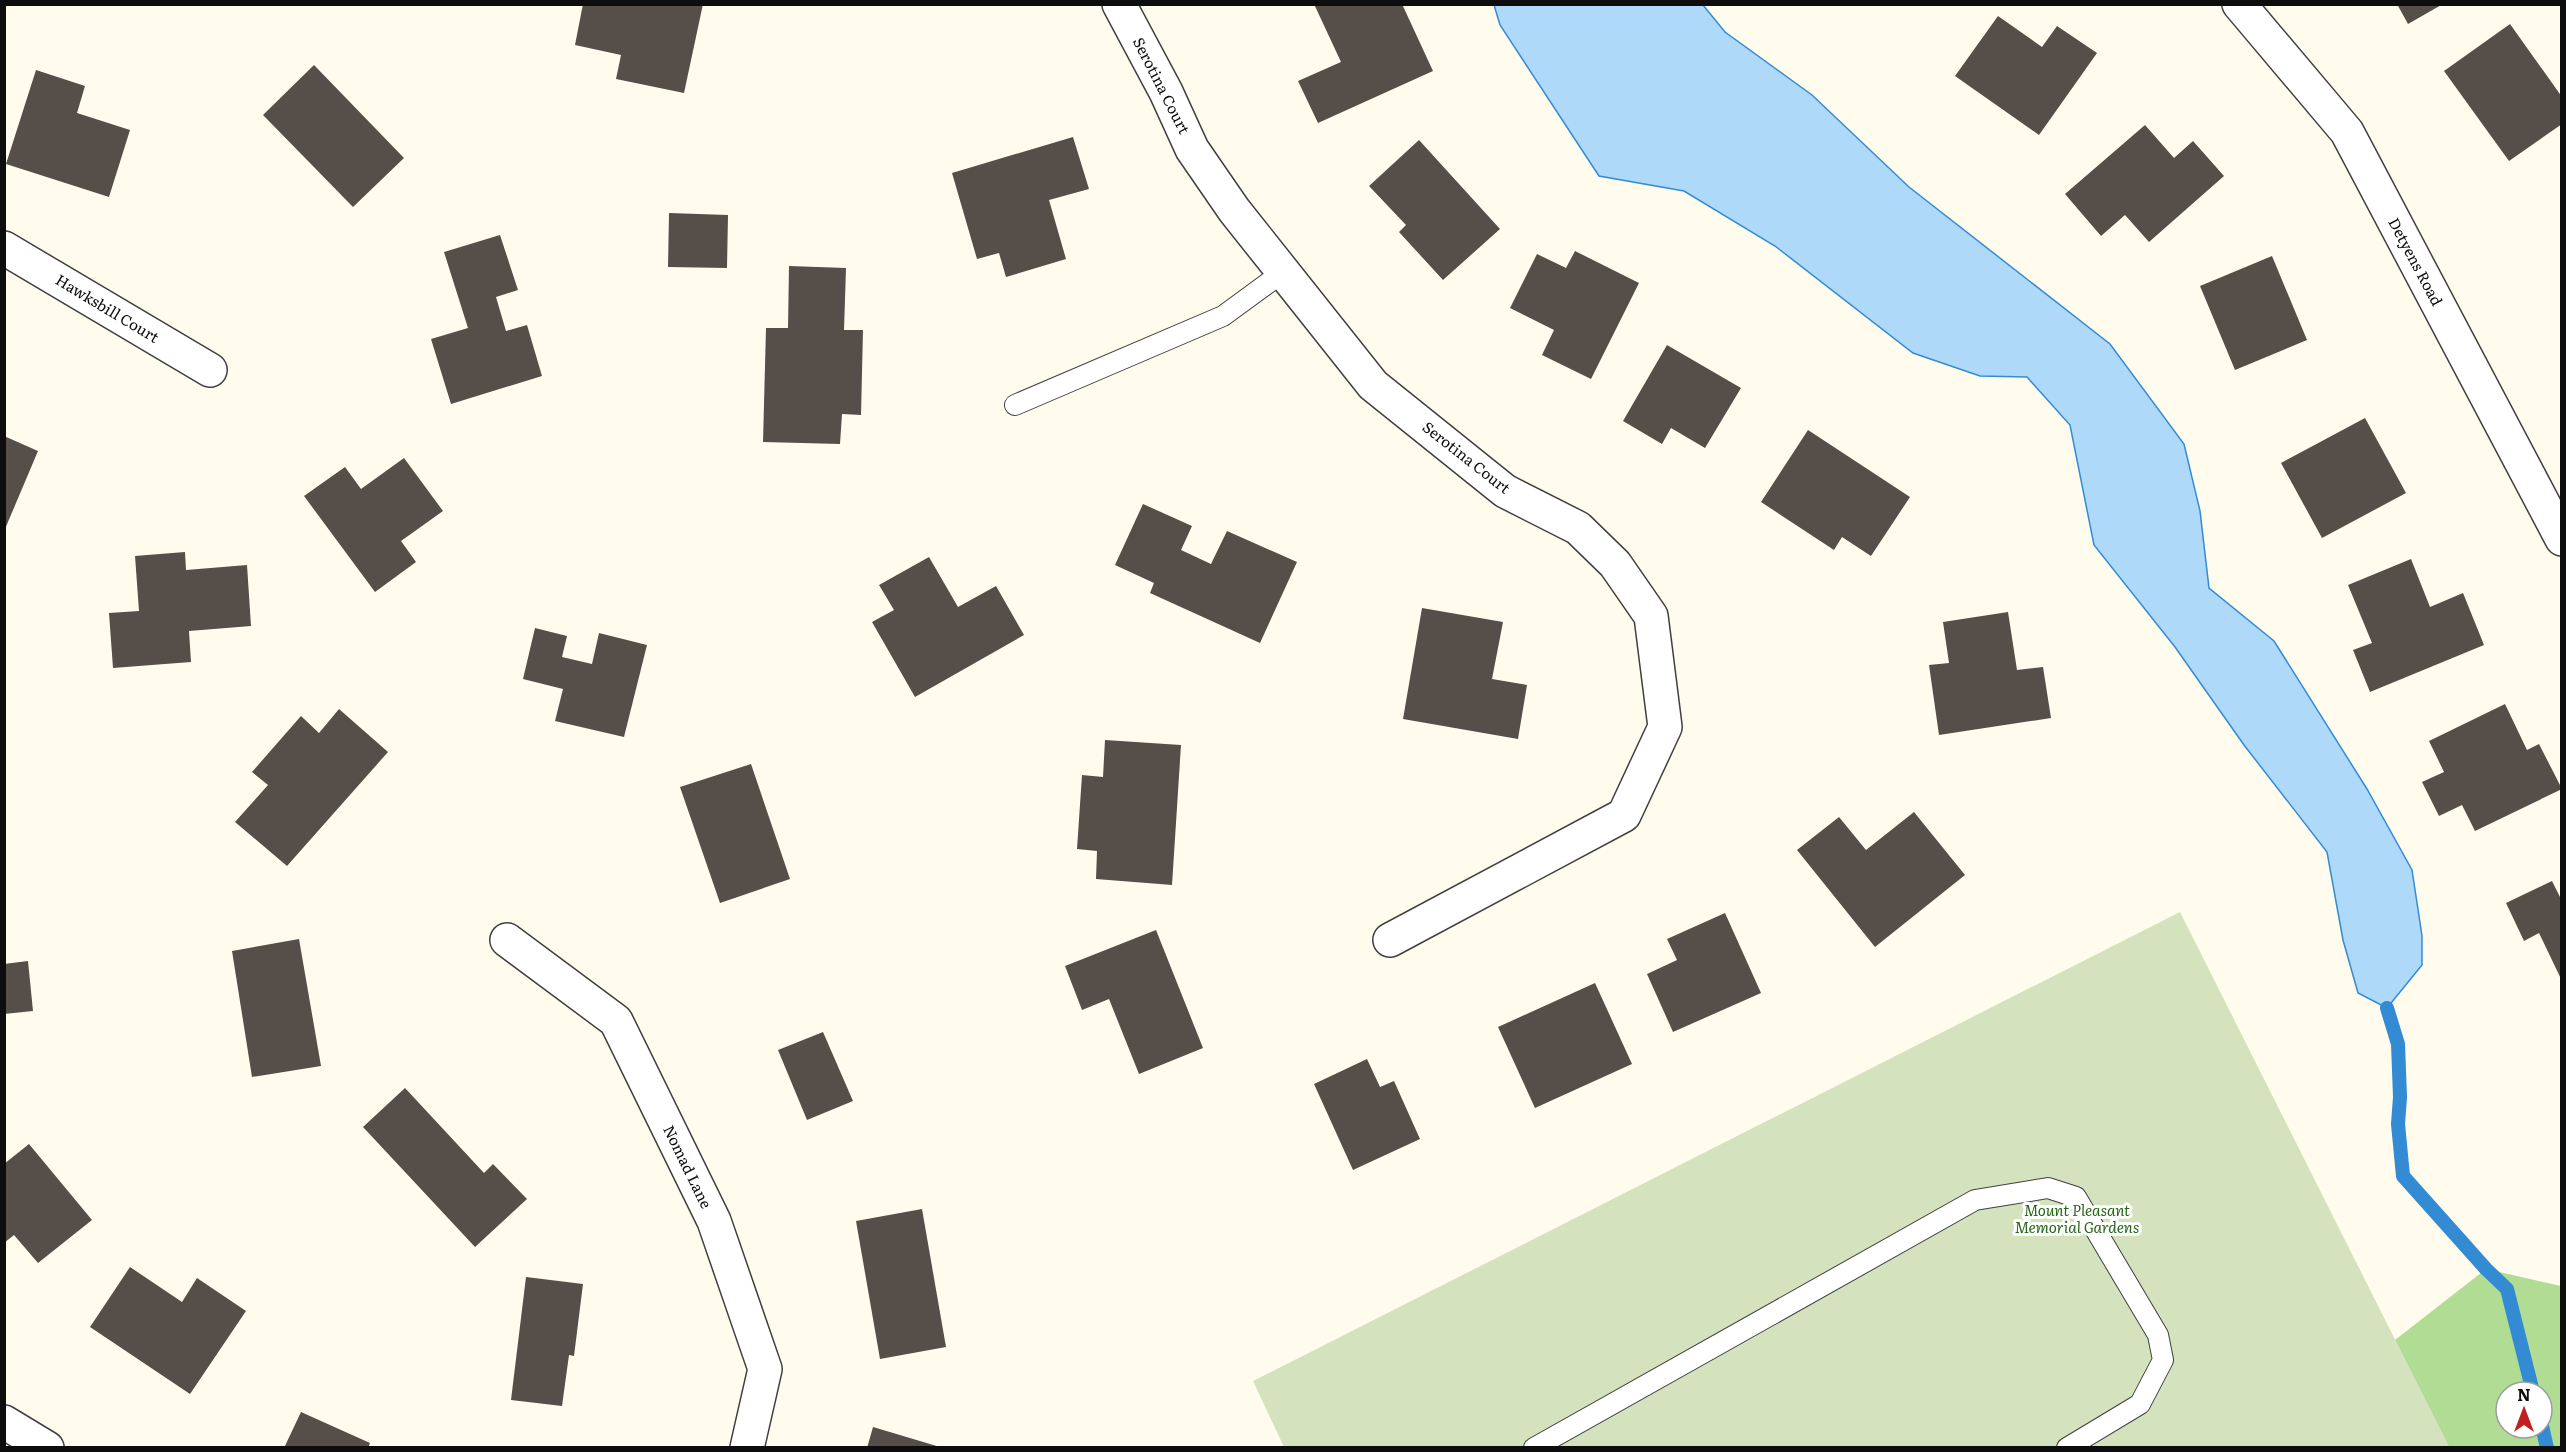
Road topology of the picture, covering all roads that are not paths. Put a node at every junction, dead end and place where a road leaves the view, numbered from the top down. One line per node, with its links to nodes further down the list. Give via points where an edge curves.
1 (1119, 4): 4 (street, Serotina Court, via 1192,149)
2 (2239, 4): 7 (street, Detyens Road, via 2347,132)
3 (4, 248): 5 (street, Hawksbill Court)
4 (1283, 272): 6 (lane, via 1223,316); 9 (street, Serotina Court, via 1373,386 1505,491 1578,528 1615,564 1651,616 1665,727 1624,815)
5 (210, 370)
6 (1015, 405)
7 (2562, 539)
8 (507, 940): 12 (street, Nomad Lane, via 616,1021 714,1221 765,1369)
9 (1390, 940)
10 (4, 1422): 11 (street)
11 (47, 1448)
12 (747, 1448)
13 (1534, 1448): 14 (lane, via 1975,1200 2048,1188 2076,1197 2158,1335 2163,1360 2140,1404)
14 (2067, 1448)

